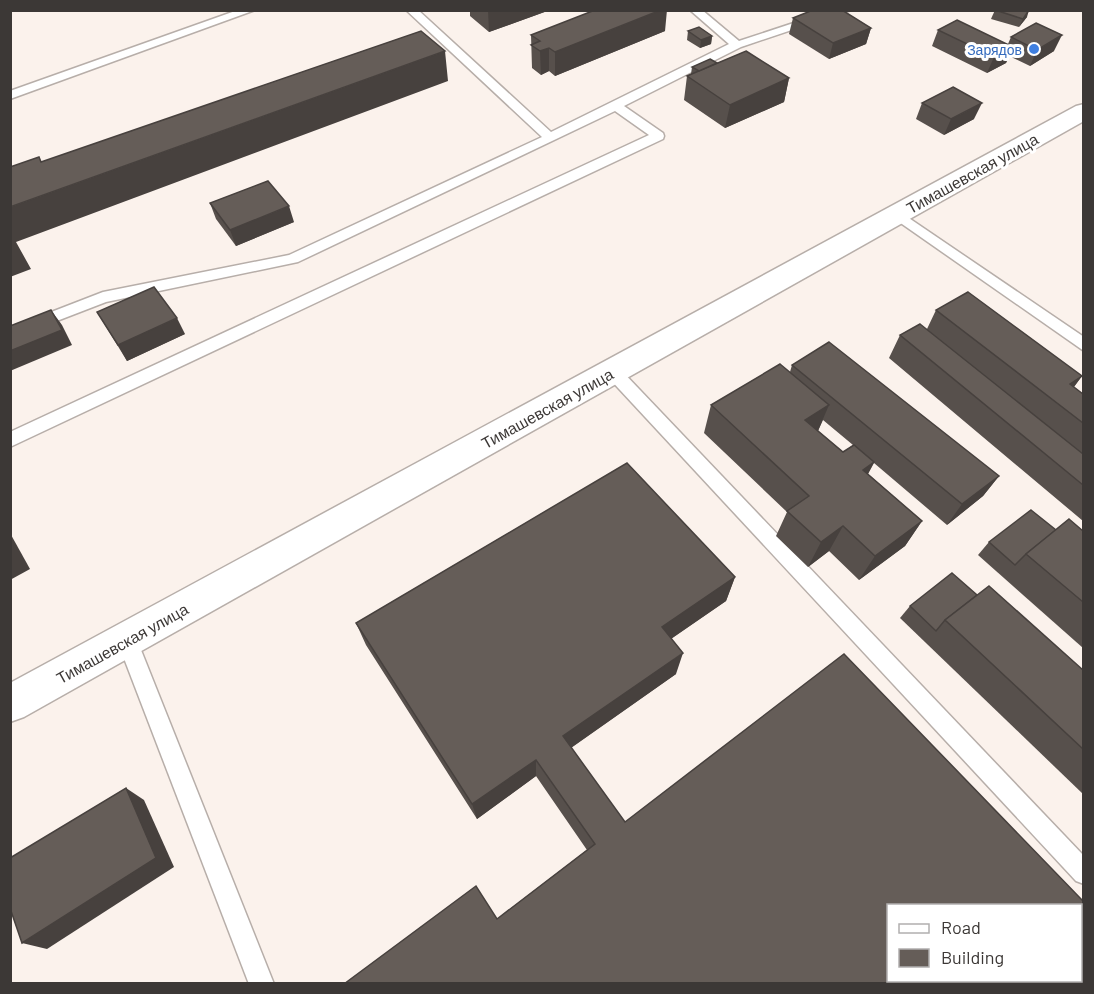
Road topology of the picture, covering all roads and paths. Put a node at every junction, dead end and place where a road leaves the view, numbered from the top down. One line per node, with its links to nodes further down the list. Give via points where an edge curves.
1 (250, 10): 7 (lane)
2 (433, 10): 5 (lane)
3 (695, 10): 6 (lane)
4 (846, 10): 6 (lane)
5 (415, 14): 10 (lane)
6 (736, 45): 8 (lane)
7 (10, 95)
8 (615, 105): 10 (lane); 15 (lane, via 658,136)
9 (1083, 111): 11 (street, Тимашевская улица)
10 (550, 138): 12 (lane, via 293,259 103,297)
11 (897, 214): 13 (lane); 14 (street, Тимашевская улица)
12 (10, 334)
13 (1083, 345)
14 (613, 372): 16 (street, Тимашевская улица); 18 (lane)
15 (10, 440)
16 (128, 640): 17 (street, Тимашевская улица); 19 (lane)
17 (10, 704)
18 (1083, 873)
19 (262, 984)

